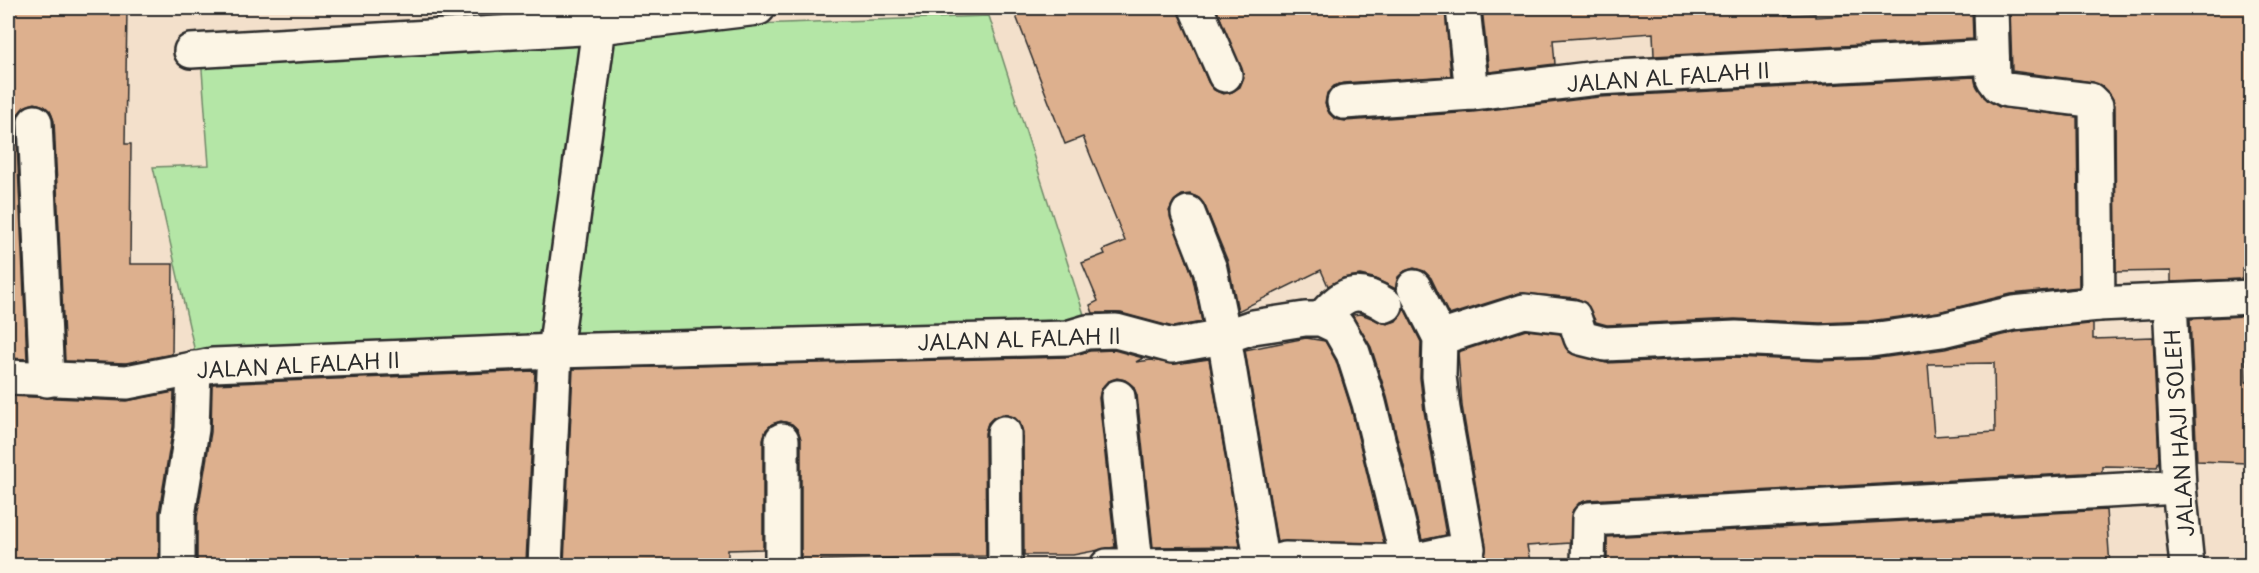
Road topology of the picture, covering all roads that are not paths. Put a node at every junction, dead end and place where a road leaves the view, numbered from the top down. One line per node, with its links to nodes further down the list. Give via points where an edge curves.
1 (758, 8): 5 (street)
2 (1196, 8): 8 (street)
3 (1463, 8): 9 (street)
4 (1991, 8): 7 (street)
5 (599, 27): 6 (street); 21 (street)
6 (191, 51)
7 (1992, 57): 9 (street, JALAN AL FALAH II, via 1597,78); 16 (street, via 1993,78 2003,89 2090,100 2096,106)
8 (1225, 75)
9 (1472, 93): 10 (street, JALAN AL FALAH II)
10 (1344, 102)
11 (36, 122): 24 (street)
12 (1188, 213): 19 (street, via 1210,269)
13 (1414, 287): 20 (street)
14 (2252, 297): 15 (street)
15 (2170, 301): 16 (street); 28 (street, JALAN HAJI SOLEH)
16 (2098, 304): 20 (street, via 2013,313 1942,330 1871,340 1736,338 1605,344 1581,338 1574,316 1524,311)
17 (1386, 305): 18 (street, via 1369,294 1352,295 1338,301)
18 (1321, 319): 19 (street, JALAN AL FALAH II, via 1253,327); 29 (street, via 1338,327 1353,353)
19 (1224, 337): 21 (street, JALAN AL FALAH II, via 1172,346 1116,331 1087,332 1067,338); 31 (street)
20 (1440, 338): 29 (street, via 1443,409 1468,549)
21 (555, 351): 22 (street, JALAN AL FALAH II); 33 (street)
22 (194, 368): 24 (street, JALAN AL FALAH II, via 127,382); 32 (street, via 192,429 178,515)
23 (8, 377): 24 (street, JALAN AL FALAH II)
24 (47, 380)
25 (1118, 397): 30 (street)
26 (1004, 433): 35 (street)
27 (782, 440): 34 (street)
28 (2179, 487): 36 (street, via 1589,519); 37 (street, JALAN HAJI SOLEH)
29 (1408, 564): 31 (street, via 1285,559)
30 (1122, 565): 31 (street)
31 (1262, 565)
32 (178, 566)
33 (545, 566)
34 (782, 566)
35 (1005, 566)
36 (1588, 566)
37 (2187, 566)

